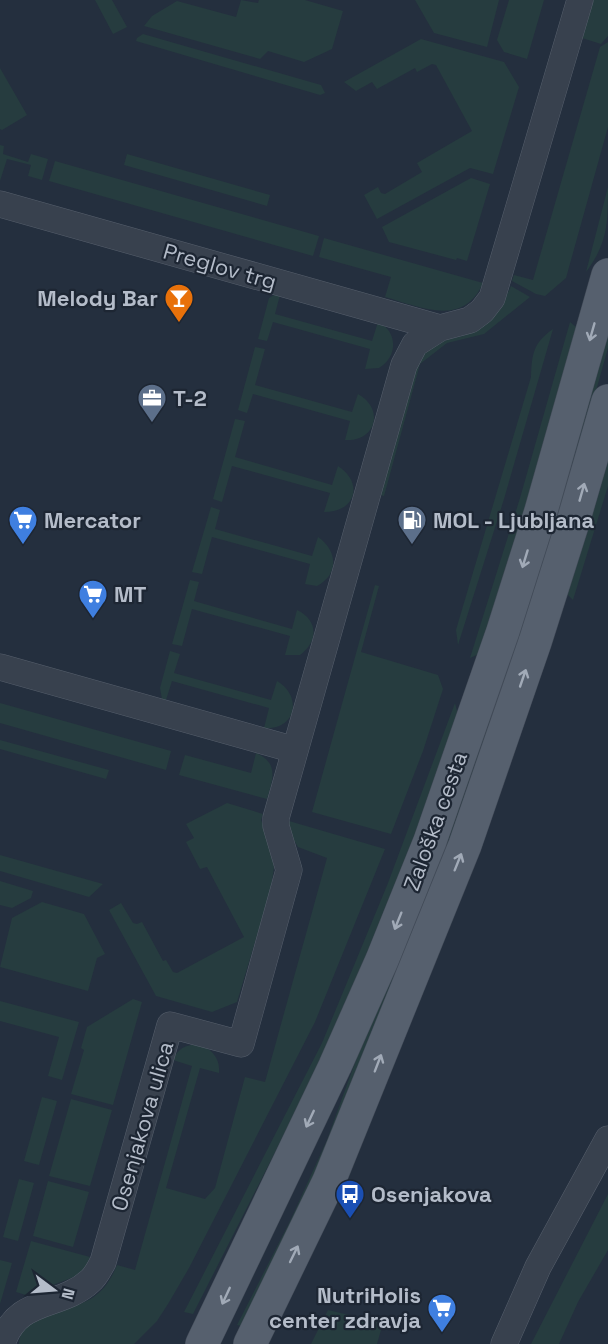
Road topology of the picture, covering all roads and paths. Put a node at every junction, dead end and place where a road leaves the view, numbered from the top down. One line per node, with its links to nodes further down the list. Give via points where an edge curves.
1 (580, 0): 4 (street, via 492,298 470,320)
2 (0, 204): 4 (street, Preglov trg)
3 (608, 275): 10 (main road, Zaloška cesta, one-way to 10, via 541,511 430,841 334,1066)
4 (440, 328): 7 (street, via 415,344 404,365)
5 (608, 401): 11 (main road, Zaloška cesta, one-way to 5, via 329,1181 465,845 535,642)
6 (0, 667): 7 (street)
7 (295, 750): 9 (street, Osenjakova ulica, via 276,826 289,870 241,1044 171,1025 103,1262 93,1278 79,1289 20,1314 9,1326)
8 (608, 1139): 12 (street, via 538,1267)
9 (2, 1344)
10 (202, 1344)
11 (250, 1344)
12 (504, 1344)

